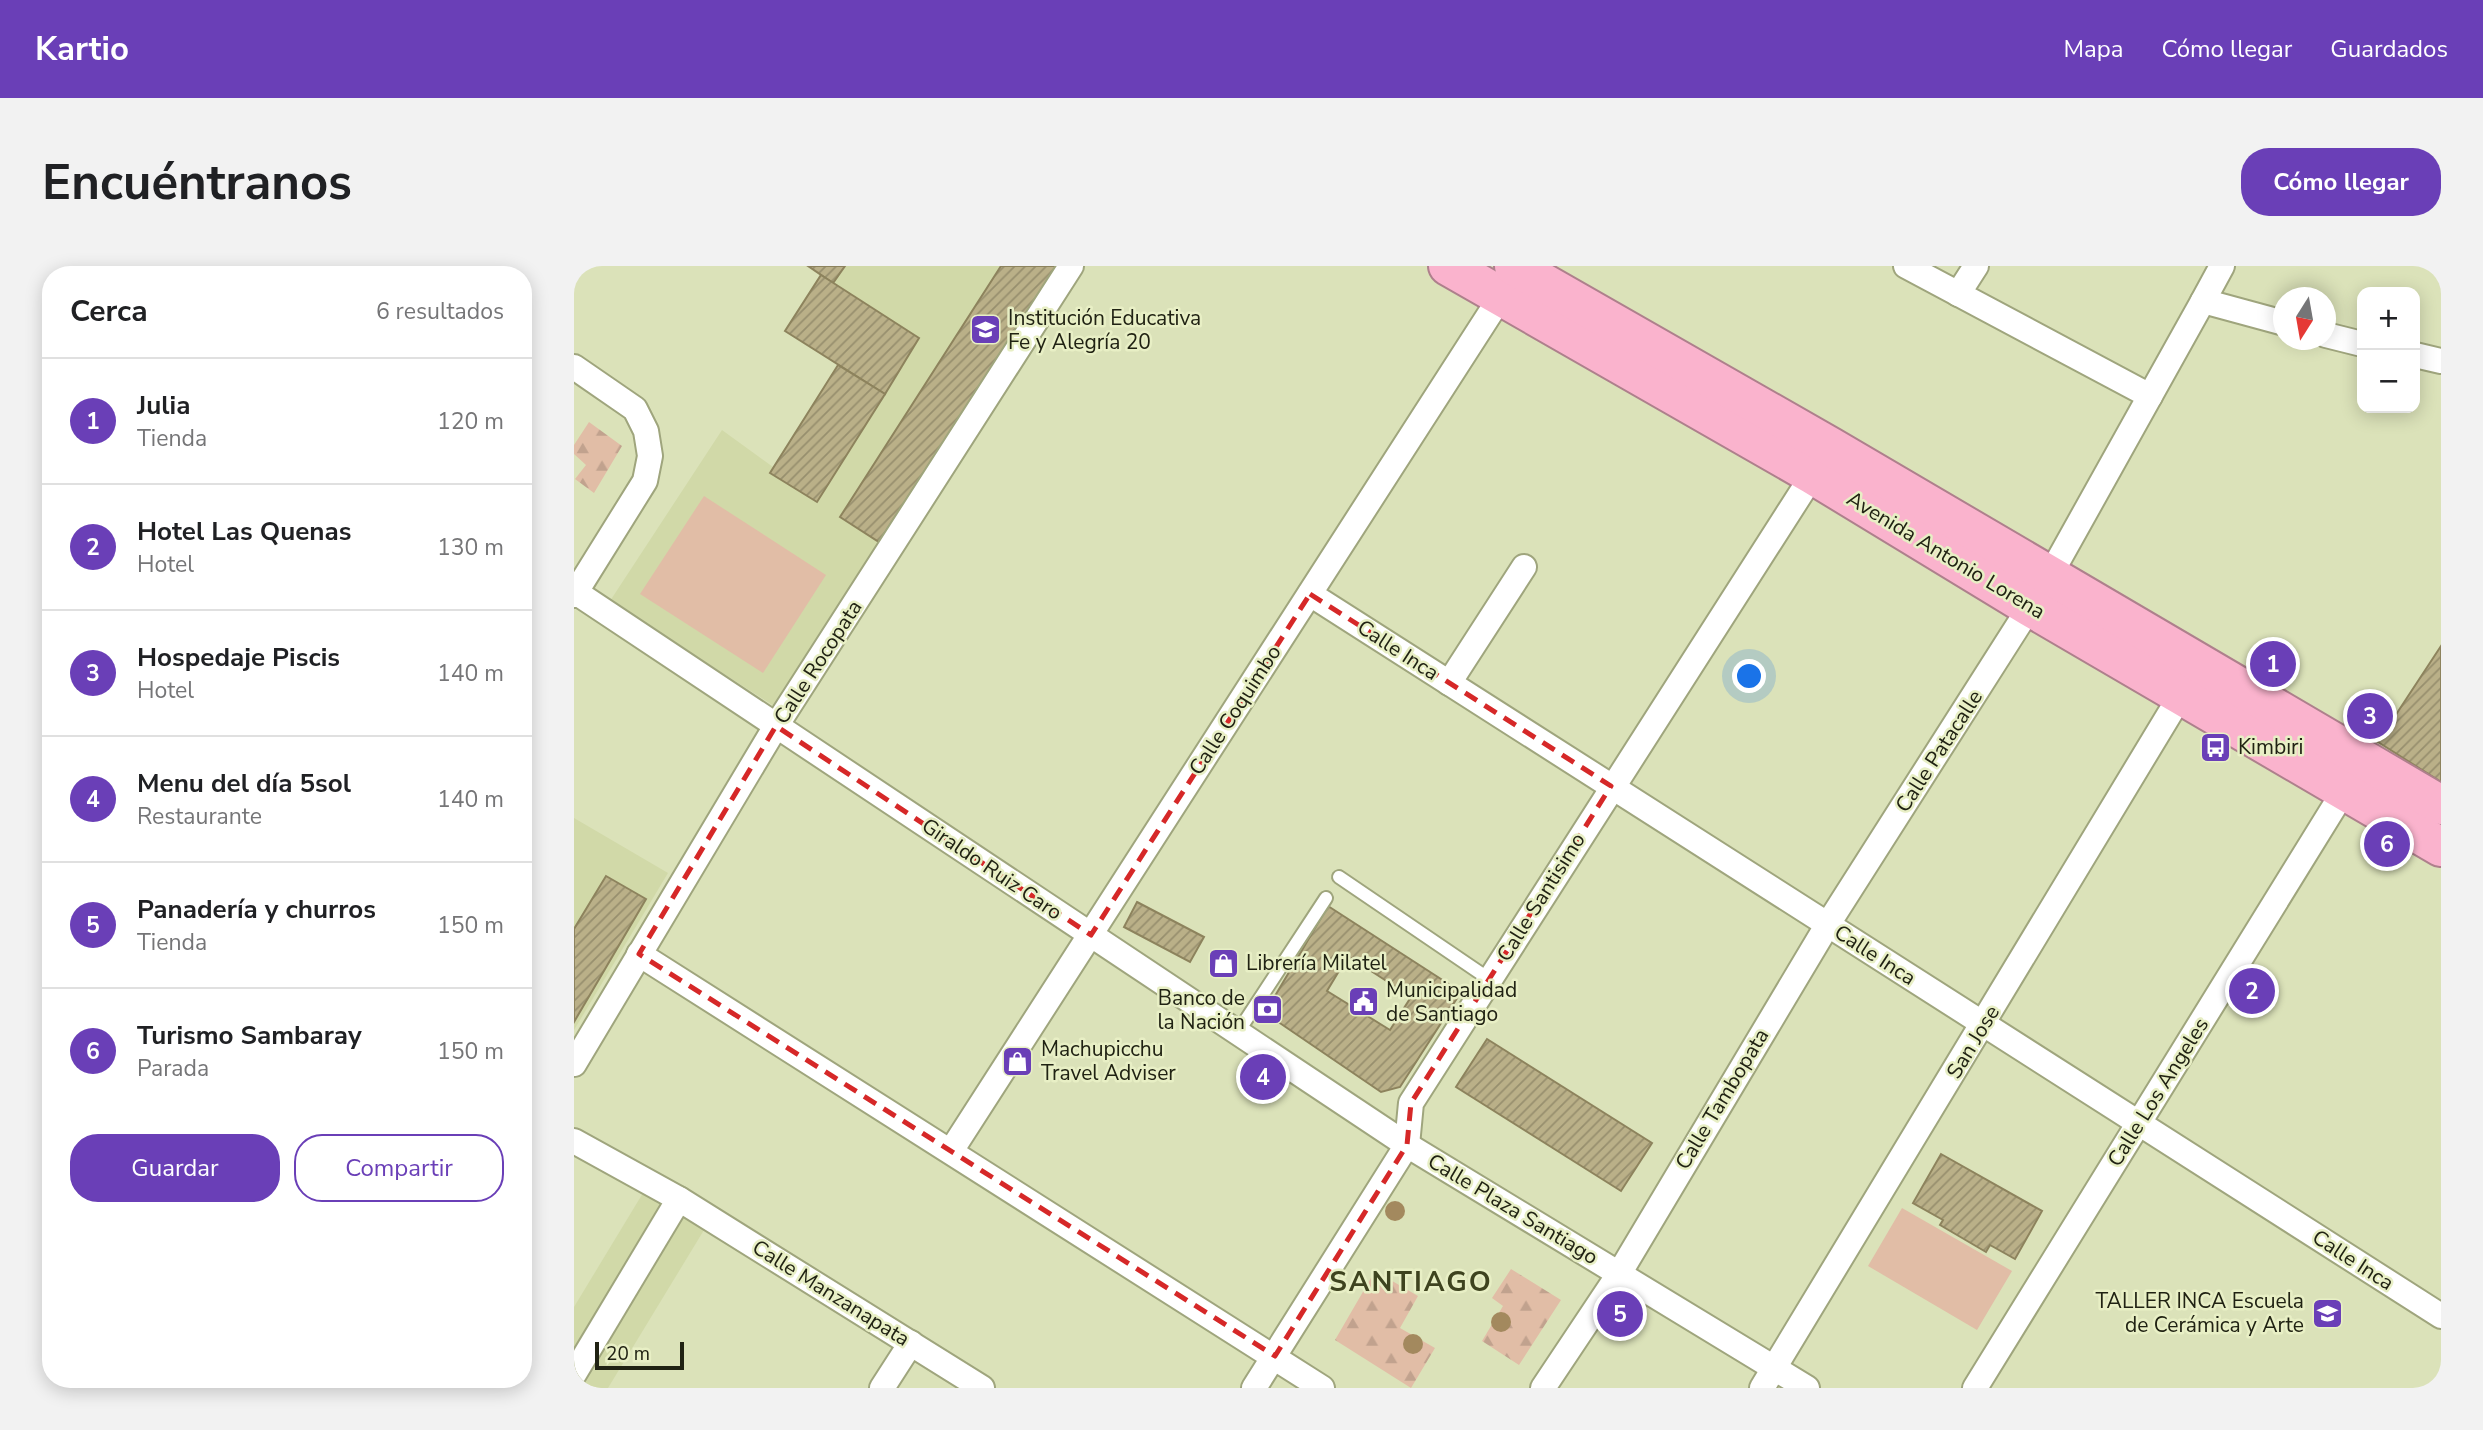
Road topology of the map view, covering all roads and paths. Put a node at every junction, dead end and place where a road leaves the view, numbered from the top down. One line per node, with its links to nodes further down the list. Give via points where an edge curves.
1 (1072, 266): 23 (street, Calle Rocopata)
2 (1448, 266): 6 (highway, Avenida Antonio Lorena)
3 (1906, 266): 7 (street)
4 (1976, 266): 7 (street)
5 (2222, 266): 8 (street, Calle Patacalle)
6 (1511, 277): 16 (highway, Avenida Antonio Lorena); 20 (street, Calle Coquimbo)
7 (1958, 294): 15 (street)
8 (2203, 301): 9 (street); 15 (street, Calle Patacalle)
9 (2273, 320)
10 (2336, 338): 11 (street)
11 (2357, 343)
12 (2420, 356): 13 (street)
13 (2441, 361)
14 (574, 366): 19 (street, via 635,409 646,431 650,456 645,481)
15 (2150, 396): 18 (street, Calle Patacalle)
16 (1822, 461): 18 (highway, Avenida Antonio Lorena); 25 (street, Calle Santisimo)
17 (1524, 568): 21 (street)
18 (2040, 592): 22 (highway, Avenida Antonio Lorena); 24 (highway, Avenida Antonio Lorena); 30 (street, Calle Patacalle)
19 (575, 594): 23 (street, Giraldo Ruiz Caro)
20 (1310, 594): 21 (street, Calle Inca); 31 (street, Calle Coquimbo)
21 (1449, 683): 25 (street, Calle Inca)
22 (2180, 695): 24 (highway, Avenida Antonio Lorena); 34 (street, San Jose)
23 (776, 726): 31 (street, Giraldo Ruiz Caro); 32 (street, Calle Rocopata)
24 (2353, 775): 26 (highway, Avenida Antonio Lorena); 27 (highway, Avenida Antonio Lorena); 37 (street, Calle Los Angeles)
25 (1611, 786): 30 (street, Calle Inca); 33 (street, Calle Santisimo)
26 (2441, 805)
27 (2441, 847)
28 (1339, 877): 33 (lane)
29 (1326, 898): 35 (lane)
30 (1828, 924): 34 (street, Calle Inca); 42 (street, Calle Tambopata)
31 (1091, 934): 35 (street, Giraldo Ruiz Caro); 40 (street, Calle Coquimbo)
32 (639, 954): 36 (street, Calle Rocopata); 40 (street)
33 (1489, 979): 39 (street, Calle Santisimo, via 1411,1103)
34 (1984, 1024): 37 (street, Calle Inca); 47 (street, San Jose)
35 (1238, 1032): 39 (street, Giraldo Ruiz Caro)
36 (574, 1064)
37 (2139, 1123): 43 (street, Calle Inca); 54 (street, Calle Los Angeles)
38 (574, 1141): 41 (street, Calle Manzanapata)
39 (1407, 1145): 42 (street, Calle Plaza Santiago); 45 (street, Calle Santisimo)
40 (951, 1151): 45 (street)
41 (679, 1199): 44 (street, Calle Manzanapata); 46 (street)
42 (1619, 1274): 47 (street, Calle Plaza Santiago); 52 (street, Calle Tambopata)
43 (2441, 1316)
44 (911, 1343): 48 (street); 49 (street, Calle Manzanapata)
45 (1275, 1356): 50 (street, Calle Santisimo); 51 (street)
46 (574, 1374)
47 (1768, 1377): 53 (street, Calle Plaza Santiago)
48 (882, 1388)
49 (982, 1388)
50 (1254, 1388)
51 (1322, 1388)
52 (1543, 1388)
53 (1807, 1388)
54 (1975, 1388)

